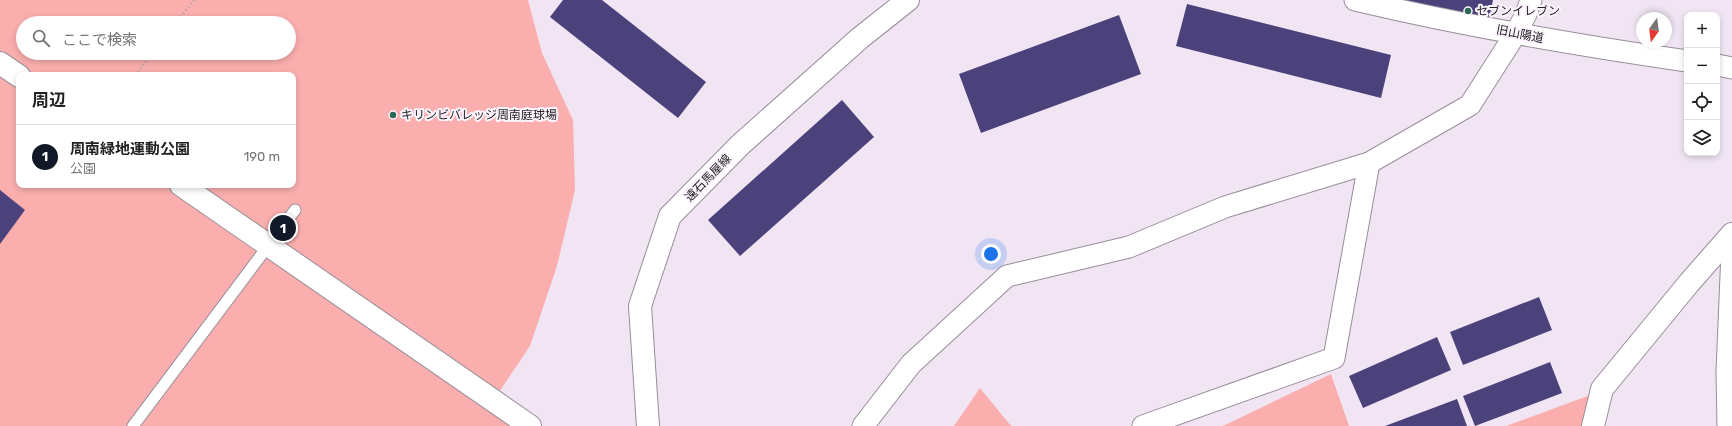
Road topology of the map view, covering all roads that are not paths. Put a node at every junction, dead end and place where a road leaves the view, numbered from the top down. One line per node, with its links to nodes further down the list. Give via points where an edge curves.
1 (908, 0): 18 (street, 遠石馬屋線, via 860,38 740,144 670,216 640,306)
2 (1355, 0): 4 (street, 旧山陽道)
3 (1531, 0): 4 (street)
4 (1516, 34): 5 (street, 旧山陽道); 10 (street, via 1470,105)
5 (1684, 61)
6 (0, 63): 9 (street)
7 (1720, 66): 8 (street)
8 (1732, 68)
9 (16, 74)
10 (1370, 163): 19 (street, via 1226,207 1129,247 1007,276 911,364); 20 (street, via 1334,358)
11 (185, 188): 14 (street)
12 (295, 210): 14 (lane)
13 (1732, 234): 21 (street, via 1602,389)
14 (270, 246): 16 (lane); 17 (street)
15 (1732, 252): 22 (street, via 1727,371)
16 (133, 426)
17 (530, 426)
18 (648, 426)
19 (863, 426)
20 (1143, 426)
21 (1593, 426)
22 (1728, 426)

